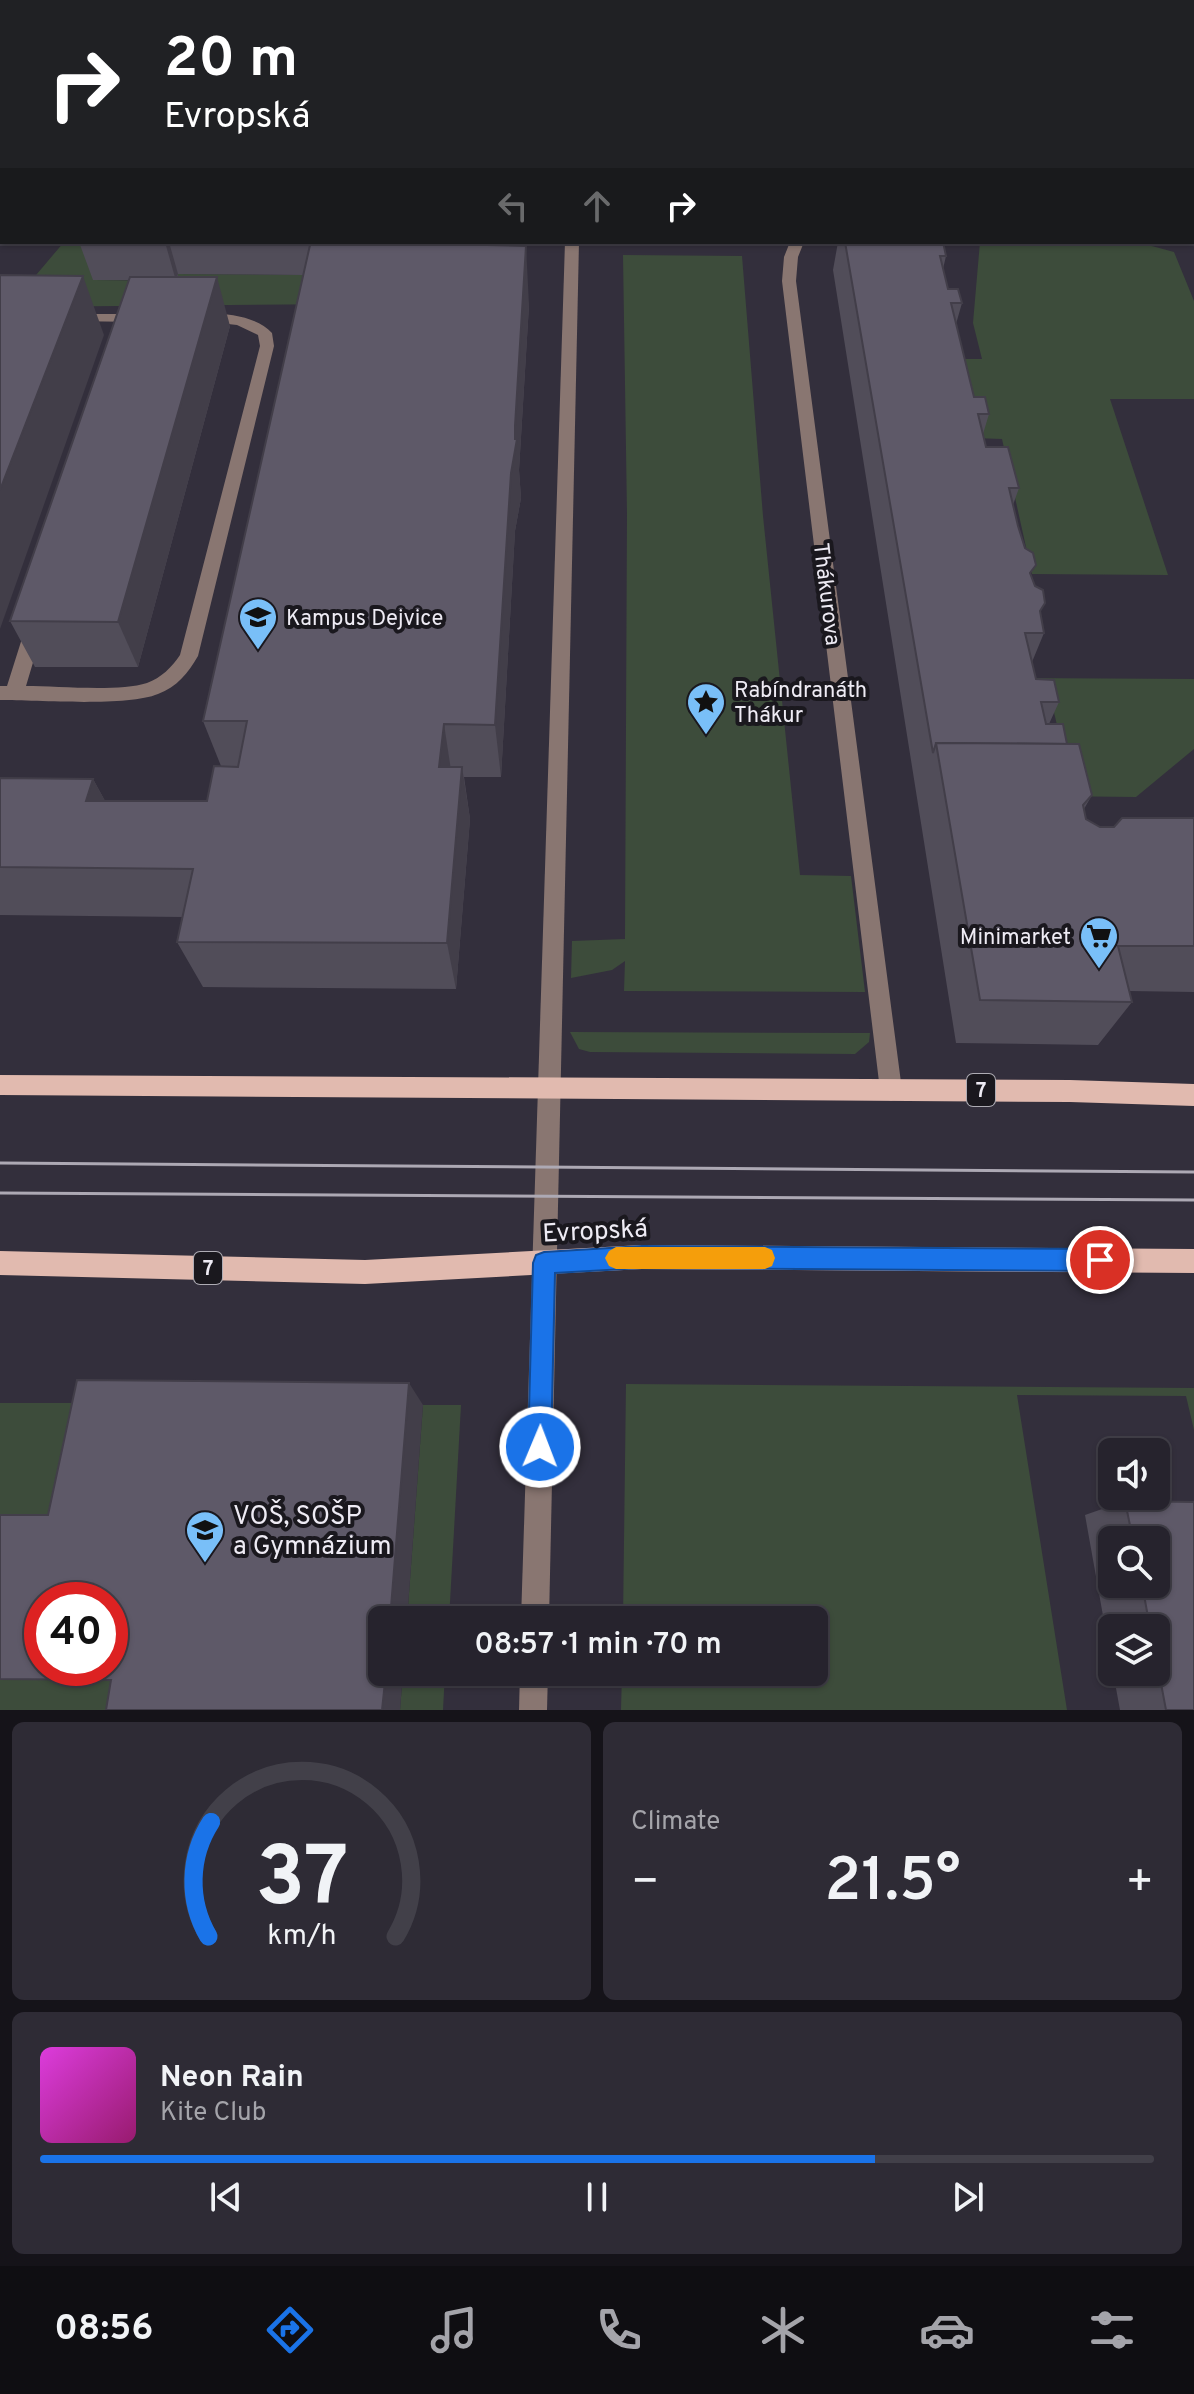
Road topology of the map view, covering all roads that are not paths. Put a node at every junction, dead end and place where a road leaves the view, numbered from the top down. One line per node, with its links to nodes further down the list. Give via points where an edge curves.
1 (572, 244): 9 (street)
2 (796, 244): 10 (street, Thákurova, via 789,281)
3 (161, 317): 5 (street, via 131,325)
4 (189, 317): 7 (street, via 230,317 248,323 265,333 267,346 189,656 178,673 153,689)
5 (60, 318)
6 (38, 618): 7 (street)
7 (7, 694)
8 (0, 1085): 9 (main road, 7)
9 (549, 1088): 10 (main road, 7); 14 (street)
10 (891, 1090): 11 (main road, 7)
11 (1194, 1095)
12 (1194, 1261): 14 (main road, Evropská / 7, via 642,1257)
13 (0, 1263): 14 (main road, Evropská / 7, via 365,1272)
14 (544, 1263): 15 (street)
15 (535, 1606)
16 (534, 1686): 17 (street)
17 (533, 1710)

